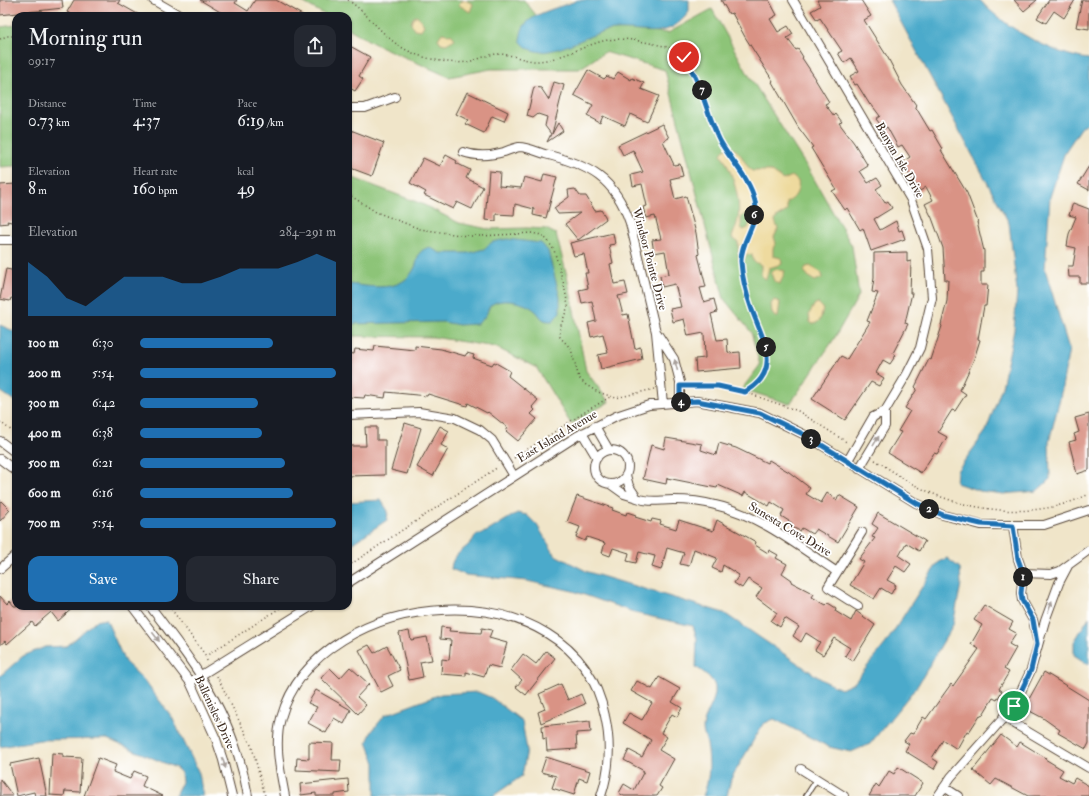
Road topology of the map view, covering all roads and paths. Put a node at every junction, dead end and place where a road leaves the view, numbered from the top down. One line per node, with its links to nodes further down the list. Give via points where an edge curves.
1 (153, 0): 4 (street)
2 (348, 0): 16 (path, via 393,43 414,53 440,60 466,62 499,54 538,61 617,39 664,45 684,57 699,82 719,139 746,178 755,202 754,222 742,252 741,262 751,307 768,353 767,368 759,382)
3 (793, 0): 20 (street, Banyan Isle Drive, via 911,200 928,249 932,298 927,323 920,348)
4 (174, 12)
5 (12, 36): 6 (path)
6 (0, 40)
7 (395, 97): 8 (street, via 365,108)
8 (352, 108)
9 (463, 152): 13 (street, Windsor Pointe Drive, via 479,156 492,155 520,147 577,163 600,176 618,196 625,210)
10 (352, 197): 17 (path, via 376,212 420,228 481,236 531,233 542,235 554,250 568,306 560,328 560,337 571,349 579,378)
11 (0, 240): 12 (street)
12 (12, 240)
13 (656, 332): 14 (street, Windsor Pointe Drive, one-way to 13, via 674,359); 15 (street, Windsor Pointe Drive)
14 (680, 386): 16 (path, via 718,386); 18 (street, Windsor Pointe Drive)
15 (662, 388): 17 (path); 19 (street, Windsor Pointe Drive)
16 (745, 392): 28 (path, via 798,411)
17 (611, 397): 23 (path)
18 (680, 402): 19 (street, East Island Avenue); 36 (street, East Island Avenue, via 697,401 760,413 805,435)
19 (663, 404): 24 (street, East Island Avenue, via 616,416)
20 (885, 411): 36 (street, Banyan Isle Drive, via 873,417); 39 (street, Banyan Isle Drive, one-way to 20, via 885,426)
21 (352, 415): 41 (street, via 412,412 456,418 480,430 492,440)
22 (0, 422): 25 (path)
23 (565, 425): 27 (path); 32 (path)
24 (595, 426): 26 (street, East Island Avenue); 30 (street)
25 (12, 431)
26 (582, 433): 33 (street); 41 (street, East Island Avenue)
27 (571, 434)
28 (844, 440)
29 (0, 441): 31 (street)
30 (609, 450): 33 (street); 40 (street, via 620,453 626,459)
31 (12, 451)
32 (516, 456)
33 (597, 458): 42 (street, via 594,464 596,475 602,482)
34 (0, 459): 38 (street)
35 (874, 459): 43 (path, via 912,483 962,504 982,508 1047,508)
36 (847, 462): 39 (street, East Island Avenue)
37 (499, 467): 50 (path)
38 (12, 468)
39 (859, 469): 46 (street, East Island Avenue, via 916,503 943,515 981,524)
40 (626, 475): 42 (street, via 622,480); 44 (street, via 629,486)
41 (514, 476): 55 (street, East Island Avenue)
42 (610, 484): 44 (street, Sunesta Cove Drive, via 624,494)
43 (1089, 494)
44 (637, 498): 53 (street, Sunesta Cove Drive, via 651,502 691,500 734,510 762,524)
45 (1089, 510): 46 (street, East Island Avenue, via 1044,525)
46 (1013, 526): 54 (street)
47 (862, 532): 53 (street, Sunesta Cove Drive)
48 (1089, 550): 51 (street)
49 (12, 558): 52 (street)
50 (352, 564)
51 (1068, 566): 54 (street, via 1051,574); 62 (street, one-way to 51, via 1059,583)
52 (0, 569)
53 (837, 572): 56 (street, Sunesta Cove Drive, via 828,587)
54 (1023, 573): 62 (street, via 1022,600 1033,620)
55 (352, 581)
56 (858, 606)
57 (135, 610): 67 (street, Ballenisles Drive, one-way to 67)
58 (153, 610): 65 (street, Ballenisles Drive)
59 (173, 610): 63 (path)
60 (277, 610): 63 (path)
61 (306, 610): 65 (street)
62 (1037, 644): 68 (street, via 1033,663 1021,693 1014,706)
63 (206, 656): 64 (path)
64 (207, 660)
65 (200, 675): 67 (street); 74 (street, Ballenisles Drive, via 224,718 240,761)
66 (219, 680): 75 (path, via 252,747)
67 (190, 682): 73 (street, Ballenisles Drive, one-way to 73, via 216,739)
68 (1003, 717): 69 (street); 72 (street)
69 (1089, 768)
70 (801, 769): 71 (street)
71 (817, 779): 78 (lane); 79 (street)
72 (944, 787): 80 (street); 81 (street)
73 (232, 796)
74 (248, 796)
75 (265, 796)
76 (285, 796): 77 (street, via 279,766 278,735 286,704 306,671 327,652 375,625 421,612 461,609 500,614 534,625 562,642 584,666 600,695 608,729 608,768)
77 (601, 796)
78 (806, 796)
79 (844, 796)
80 (938, 796)
81 (958, 796)

